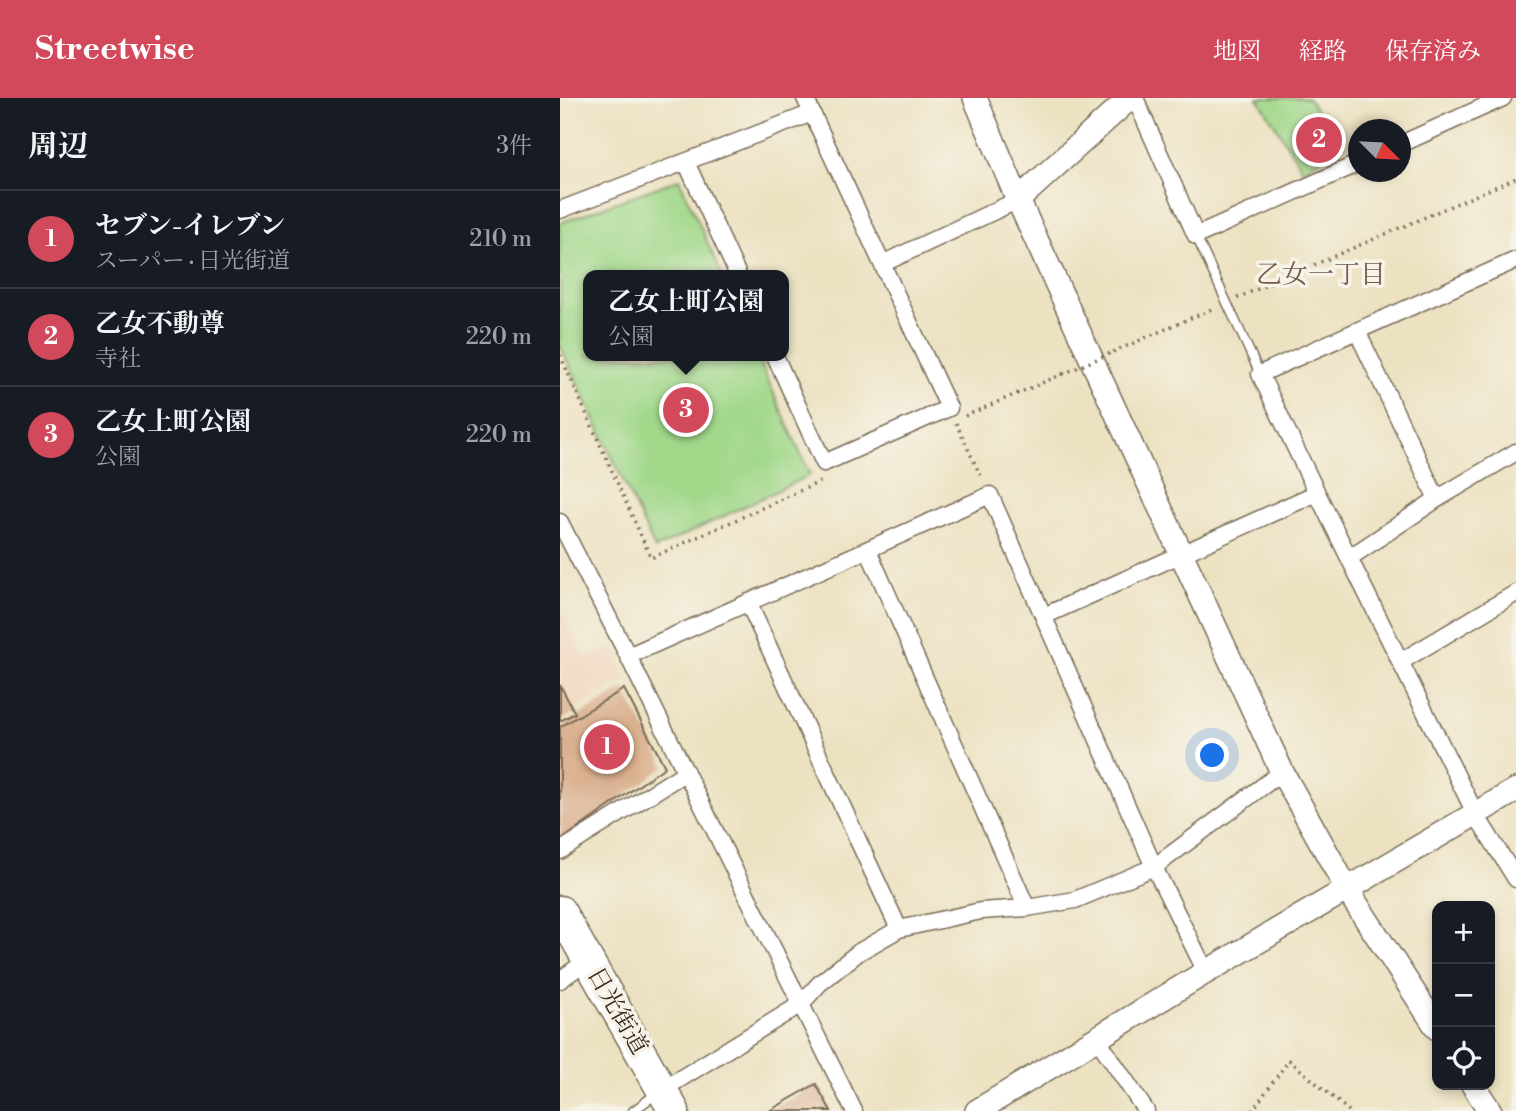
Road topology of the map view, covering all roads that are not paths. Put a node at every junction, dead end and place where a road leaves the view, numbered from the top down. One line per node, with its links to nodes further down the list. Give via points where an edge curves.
1 (975, 98): 8 (street)
2 (1133, 98): 8 (street); 10 (street)
3 (1503, 98): 5 (street)
4 (809, 105): 6 (street); 12 (street)
5 (1411, 139)
6 (686, 162): 9 (street); 13 (street)
7 (1348, 168): 10 (street)
8 (1018, 200): 12 (street); 22 (street)
9 (560, 210)
10 (1196, 236): 16 (lane)
11 (1516, 260): 14 (street)
12 (884, 263): 15 (street, via 952,414 824,463)
13 (736, 270)
14 (1357, 331): 16 (street); 19 (street)
15 (777, 361)
16 (1261, 374): 18 (street)
17 (1516, 452): 19 (street)
18 (1317, 493): 22 (street); 23 (street)
19 (1437, 499): 23 (street)
20 (560, 522): 27 (street)
21 (868, 550): 25 (street); 26 (street, via 990,495); 37 (street)
22 (1180, 554): 26 (street); 30 (street)
23 (1349, 558): 28 (street)
24 (1516, 593): 28 (street)
25 (748, 602): 27 (street); 39 (street)
26 (1044, 616): 34 (street)
27 (628, 656): 29 (street)
28 (1400, 662): 32 (street)
29 (685, 772): 33 (street); 43 (street)
30 (1282, 772): 34 (street); 36 (street)
31 (1516, 790): 32 (street)
32 (1476, 814): 35 (street); 36 (street)
33 (560, 851)
34 (1153, 867): 37 (street, via 1076,900); 41 (street)
35 (1516, 879)
36 (1348, 891): 41 (street); 44 (street)
37 (1027, 908): 39 (street, via 981,911)
38 (560, 911): 40 (highway, 日光街道)
39 (899, 929): 43 (street, via 859,952)
40 (588, 960): 42 (street); 47 (highway, 日光街道)
41 (1206, 972): 45 (street)
42 (560, 980)
43 (801, 1004): 47 (street); 50 (street)
44 (1436, 1027)
45 (1098, 1040): 48 (street); 51 (street)
46 (1476, 1090): 52 (street)
47 (668, 1100): 49 (lane)
48 (990, 1108)
49 (633, 1111)
50 (854, 1111)
51 (1146, 1111)
52 (1490, 1111)

